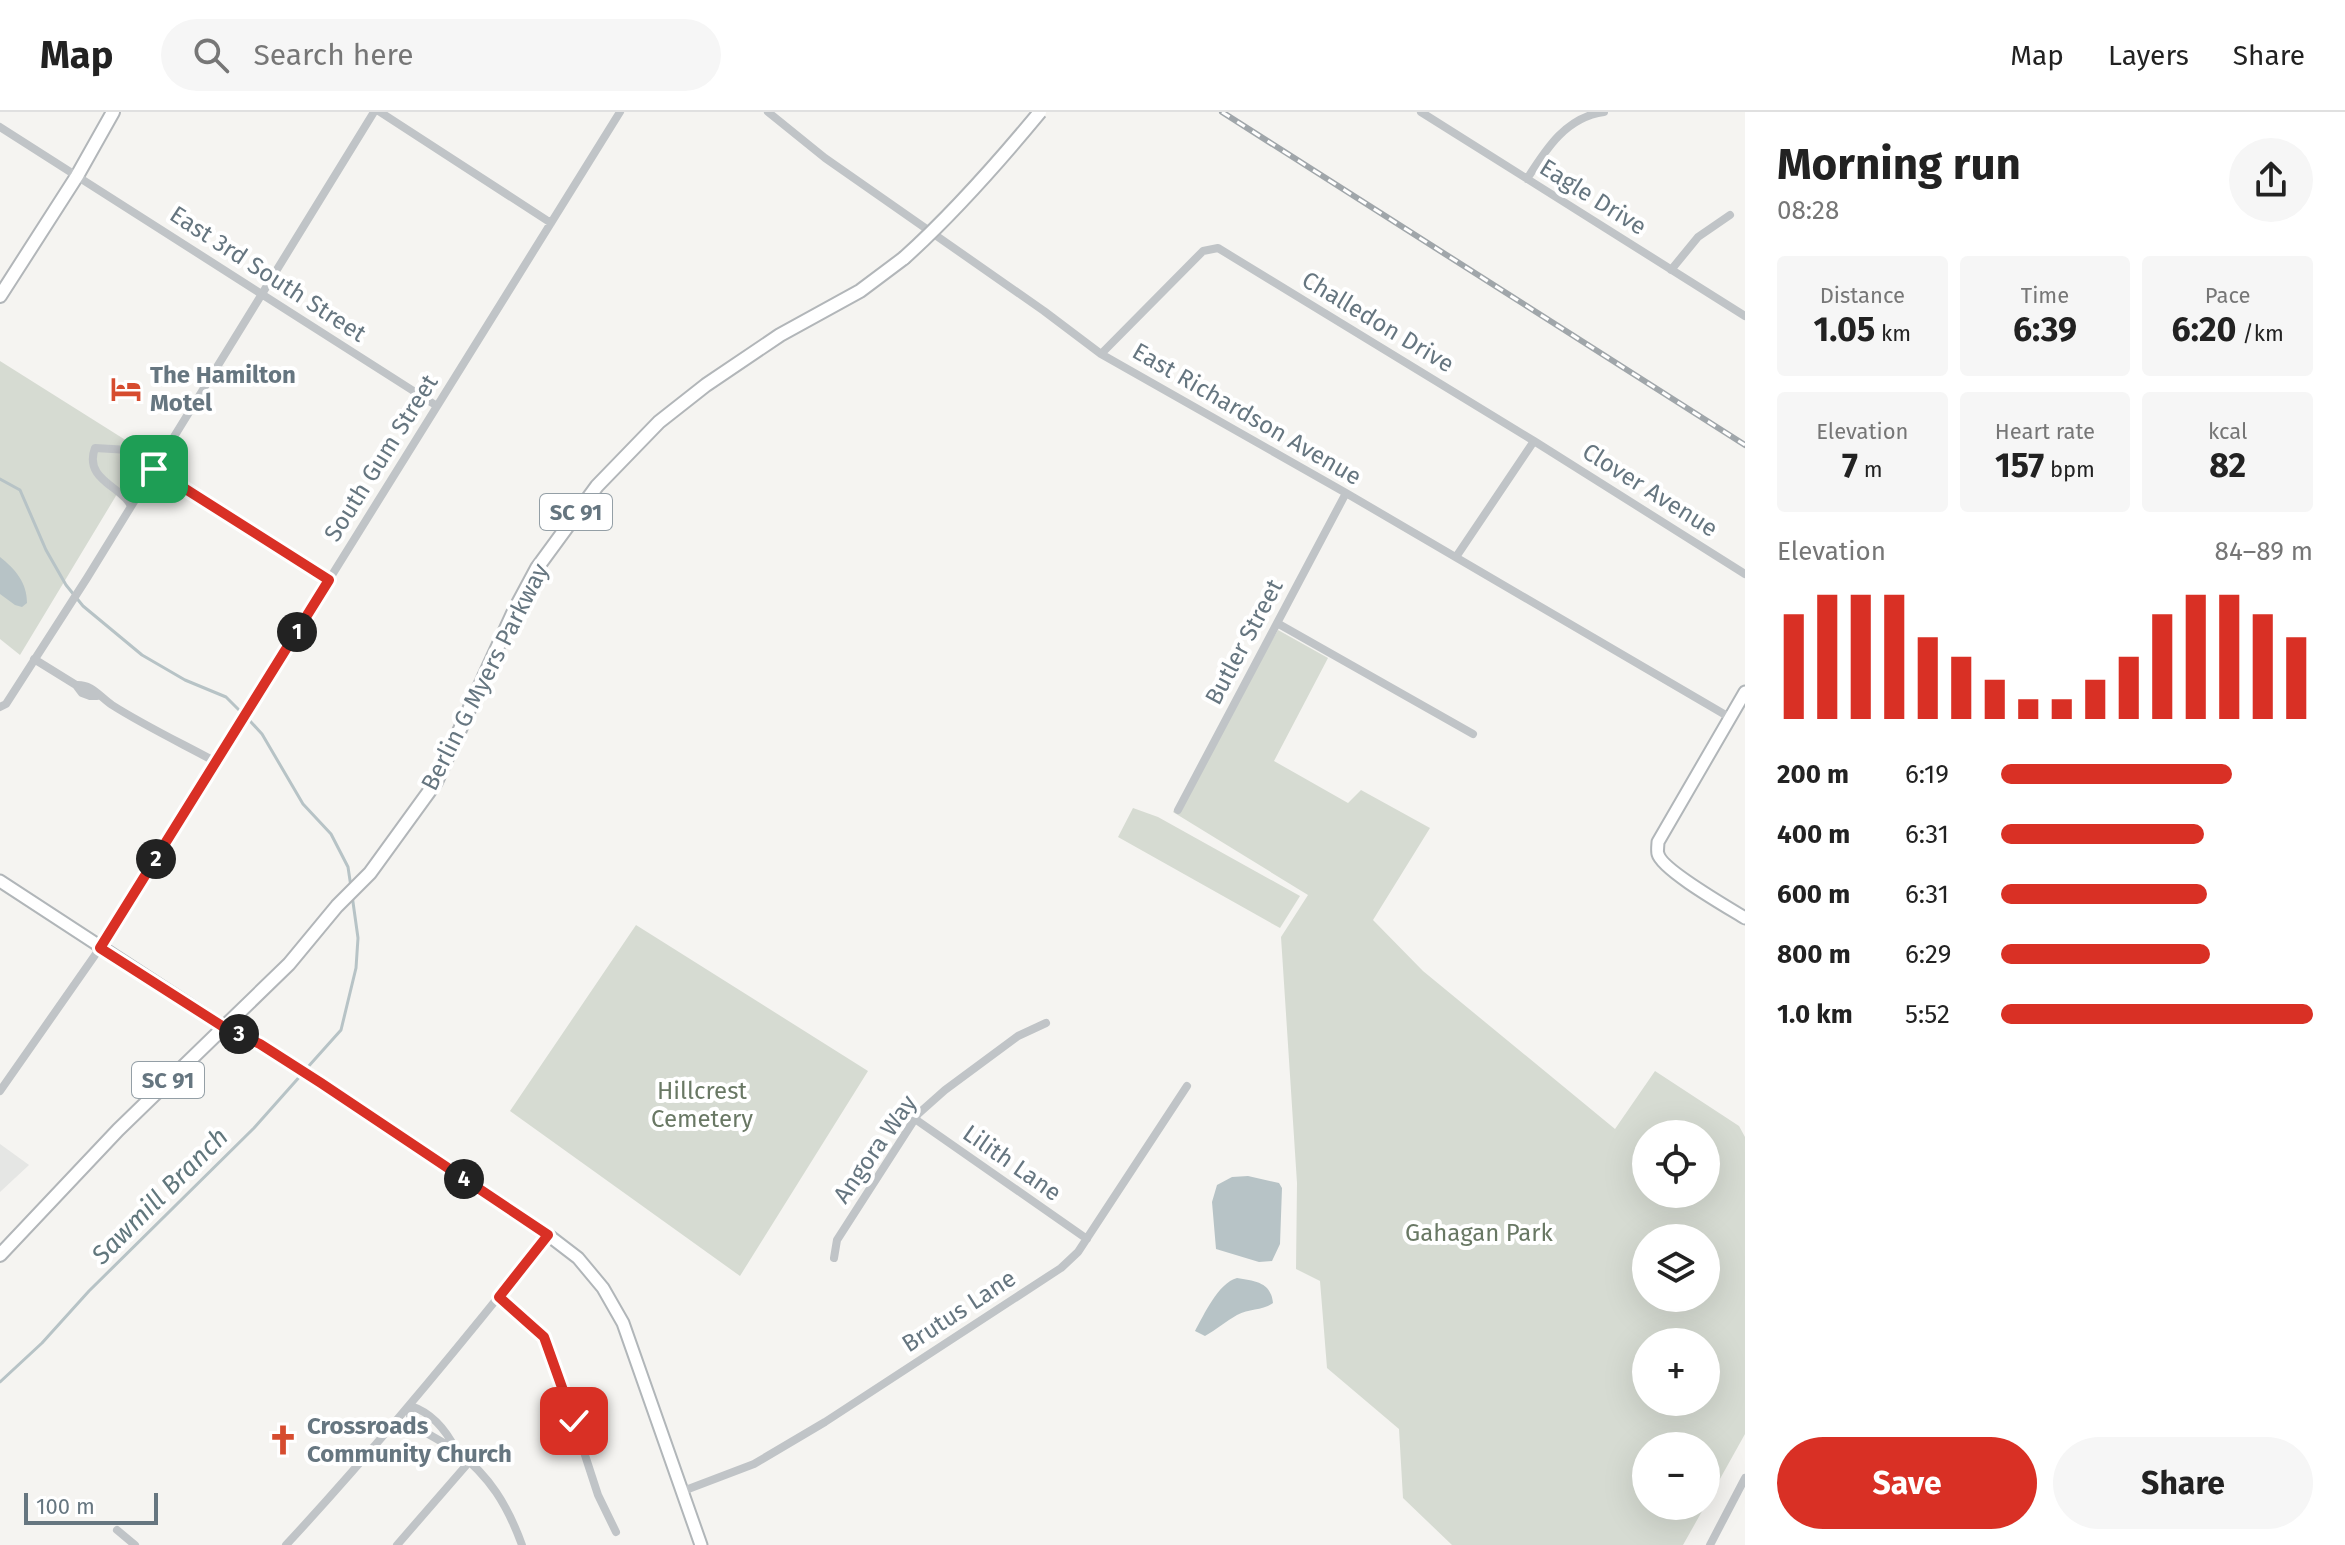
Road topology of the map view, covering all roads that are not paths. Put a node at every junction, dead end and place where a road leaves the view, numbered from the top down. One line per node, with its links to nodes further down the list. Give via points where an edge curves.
1 (377, 112): 12 (street); 14 (street)
2 (620, 112): 12 (street, South Gum Street)
3 (768, 112): 17 (street, East Richardson Avenue)
4 (1040, 112): 38 (main road, Berlin G Myers Parkway / SC 91, bridge, via 980,184 904,258 860,291 780,335 706,385 659,422 597,486 531,579 436,782 370,873 289,964)
5 (1421, 112): 10 (street, Eagle Drive)
6 (1604, 112): 10 (street, via 1563,131)
7 (110, 113): 9 (main road)
8 (0, 127): 9 (street, East 3rd South Street)
9 (77, 176): 14 (street, East 3rd South Street); 15 (main road)
10 (1527, 179): 13 (street, Eagle Drive)
11 (1730, 215): 13 (street, via 1698,237)
12 (551, 223): 18 (street, South Gum Street)
13 (1671, 270): 16 (street, Eagle Drive)
14 (262, 294): 18 (street, East 3rd South Street); 20 (street)
15 (0, 296)
16 (1745, 316)
17 (1101, 354): 19 (street, Challedon Drive, via 1203,251 1218,248); 21 (street, East Richardson Avenue)
18 (437, 406): 25 (street, South Gum Street)
19 (1534, 441): 23 (street); 24 (street, Clover Avenue)
20 (154, 469): 22 (street); 22 (street, via 129,450 95,448 95,468); 25 (street)
21 (1346, 493): 23 (street, East Richardson Avenue); 26 (street, Butler Street)
22 (131, 506): 27 (street)
23 (1456, 557): 30 (street, East Richardson Avenue)
24 (1745, 574)
25 (329, 580): 32 (street, South Gum Street)
26 (1277, 623): 31 (street); 33 (street, Butler Street)
27 (34, 659): 29 (street); 32 (street)
28 (1745, 692): 30 (street)
29 (0, 707)
30 (1729, 717): 35 (street, via 1658,842 1657,853 1674,873)
31 (1473, 734)
32 (216, 762): 36 (street, South Gum Street)
33 (1178, 810)
34 (0, 881): 36 (street)
35 (1745, 918)
36 (100, 948): 38 (street); 40 (street, South Gum Street)
37 (1046, 1023): 41 (street, Angora Way, via 1018,1036)
38 (222, 1026): 42 (street, via 321,1083); 44 (main road, Berlin G Myers Parkway / SC 91)
39 (1187, 1086): 43 (street, Brutus Lane)
40 (0, 1091)
41 (915, 1119): 43 (street, Lilith Lane); 45 (street, Angora Way, via 837,1240)
42 (548, 1235): 46 (street); 51 (street, via 578,1258 623,1323)
43 (1087, 1239): 51 (street, Brutus Lane, via 1061,1268 825,1422 754,1464)
44 (0, 1255)
45 (834, 1258)
46 (499, 1297): 47 (street); 53 (street, via 544,1337 598,1495)
47 (411, 1406): 48 (street, via 443,1427); 48 (street, via 410,1418); 55 (street)
48 (456, 1450): 49 (street)
49 (470, 1461): 56 (street); 57 (street, via 499,1494)
50 (1745, 1478): 59 (street)
51 (682, 1488): 58 (street)
52 (117, 1530): 54 (street)
53 (616, 1532)
54 (135, 1545)
55 (286, 1545)
56 (397, 1545)
57 (522, 1545)
58 (701, 1545)
59 (1710, 1545)

